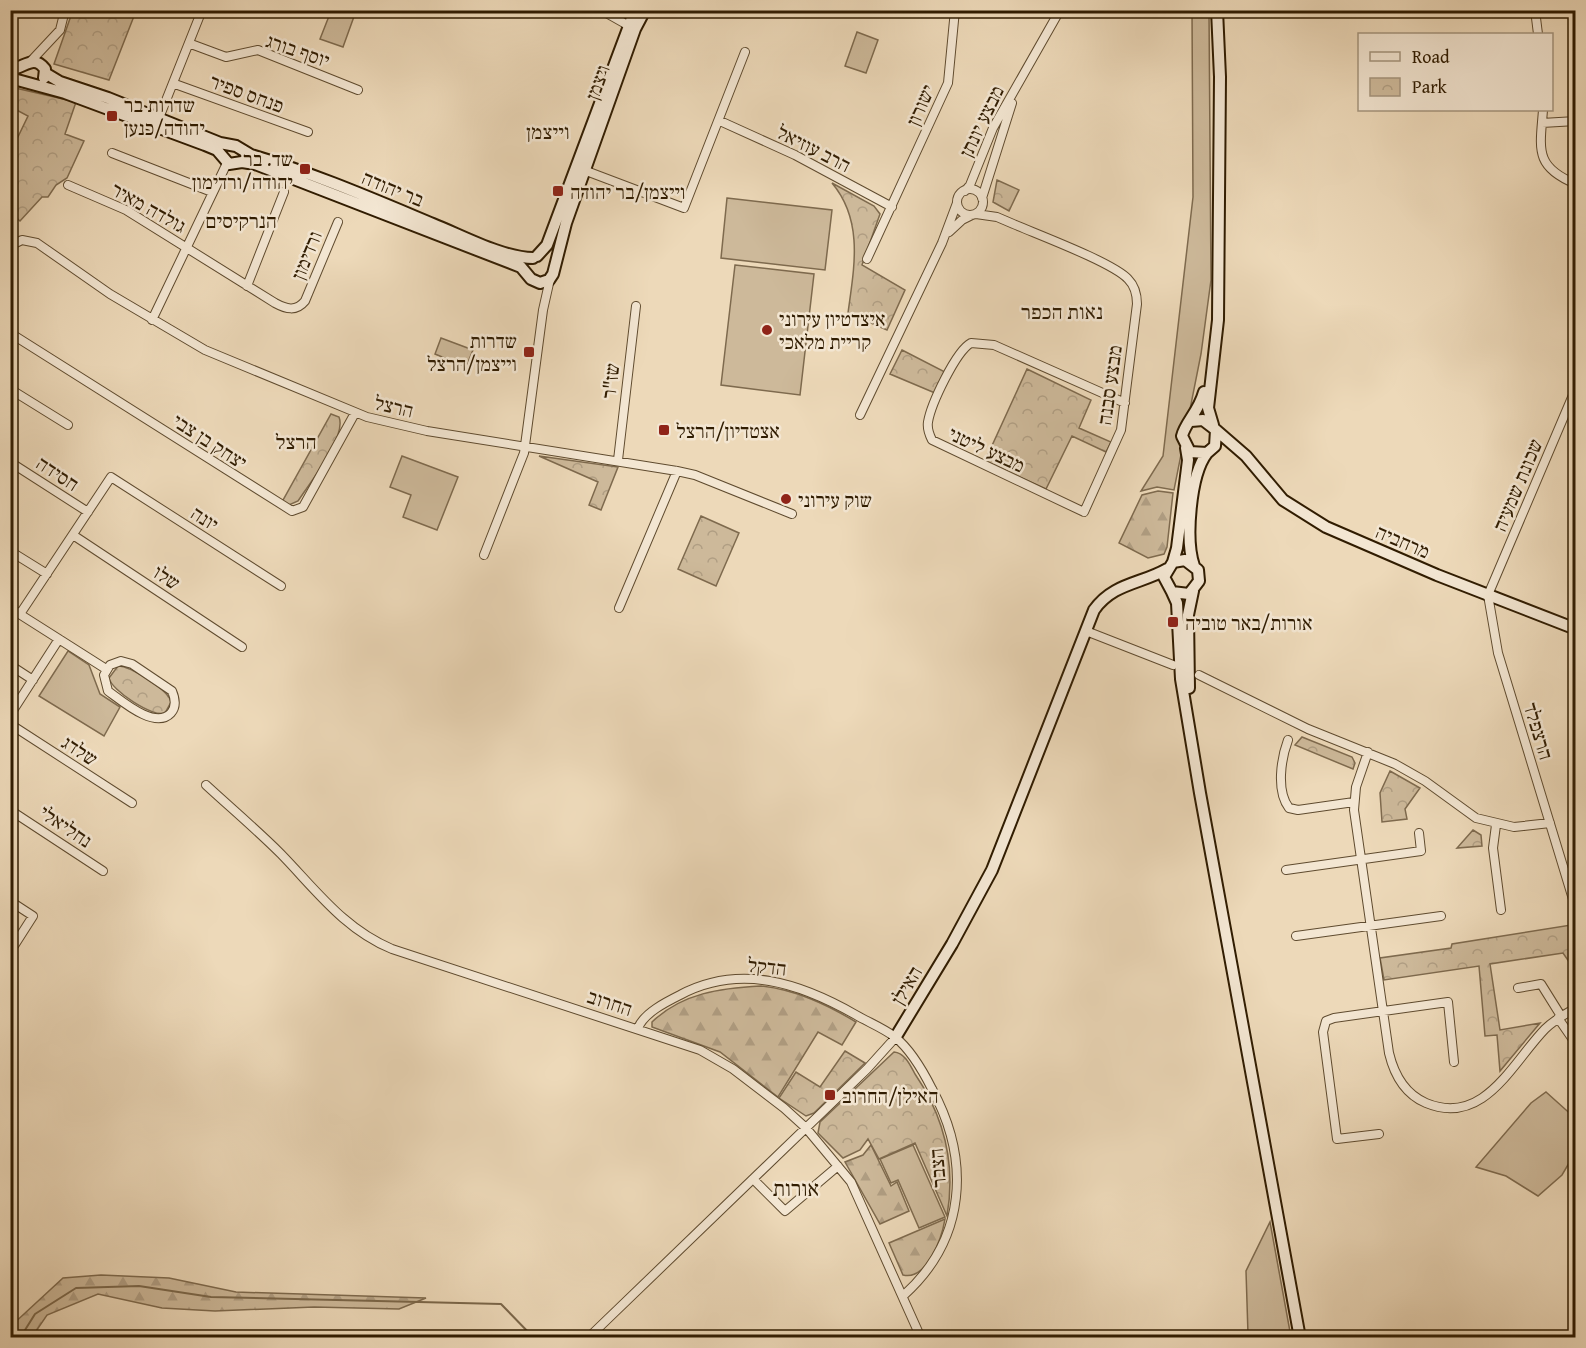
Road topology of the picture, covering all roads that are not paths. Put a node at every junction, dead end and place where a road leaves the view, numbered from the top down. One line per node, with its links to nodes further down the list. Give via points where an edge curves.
1 (65, 10): 12 (street, via 60,30)
2 (202, 10): 13 (street)
3 (601, 10): 10 (street)
4 (635, 10): 10 (street, ויצמן)
5 (645, 10): 10 (street, ויצמן)
6 (955, 10): 42 (street, ישורון, via 948,82)
7 (1060, 10): 16 (street, מבצע יונתן)
8 (1217, 10): 59 (street, via 1218,320)
9 (1535, 10): 11 (street)
10 (631, 27): 34 (street, ויצמן)
11 (1538, 33)
12 (45, 44): 15 (street); 18 (street)
13 (191, 44): 21 (street); 23 (street, יוסף בורג, via 226,57 258,50)
14 (746, 52): 26 (street)
15 (27, 64): 17 (street); 18 (street); 20 (street, via 21,74)
16 (1028, 66): 37 (street, מבצע יונתן); 40 (street, מבצע יונתן, via 1003,128)
17 (10, 69)
18 (44, 69): 22 (street); 25 (street, via 60,82)
19 (10, 78): 20 (street)
20 (24, 81): 22 (street)
21 (175, 84): 25 (street); 29 (street, פנחס ספיר)
22 (38, 85): 32 (street)
23 (358, 90)
24 (1543, 111): 28 (street)
25 (159, 118): 32 (street)
26 (720, 121): 34 (street, via 684,208); 42 (street, הרב עוזיאל, via 795,155)
27 (1575, 121): 28 (street)
28 (1542, 123): 35 (street, via 1540,144 1546,166)
29 (308, 132)
30 (241, 150): 32 (street, בר יהודה); 33 (street); 49 (street, בר יהודה, via 513,255)
31 (112, 153): 38 (street)
32 (226, 155): 33 (street, בר יהודה); 38 (street)
33 (238, 163): 52 (street, בר יהודה, via 255,164 521,267)
34 (579, 168): 49 (street, ויצמן, via 547,245); 51 (street, ויצמן)
35 (1575, 184)
36 (68, 185): 48 (street, גולדה מאיר, via 126,210)
37 (964, 191): 40 (street, via 976,191); 41 (street)
38 (212, 192): 48 (street)
39 (284, 192): 53 (street)
40 (982, 199): 43 (street, via 981,208); 45 (street, מבצע סבנה)
41 (957, 203): 43 (street, via 962,212); 46 (street)
42 (892, 207): 50 (street, ישורון)
43 (974, 214): 45 (street, מבצע סבנה); 46 (street, via 956,224)
44 (338, 222): 54 (street, ורדימון)
45 (1011, 223): 62 (street, מבצע סבנה, via 1115,270 1131,282 1137,304)
46 (942, 243): 64 (street)
47 (10, 246): 57 (street, הרצל, via 22,240 37,243)
48 (188, 248): 53 (street, גולדה מאיר); 57 (street)
49 (535, 257): 51 (street, via 551,261); 52 (street, via 527,266)
50 (867, 259)
51 (553, 272): 52 (street, via 544,282); 56 (street, ויצמן)
52 (532, 278): 56 (street, ויצמן)
53 (247, 286): 54 (street, גולדה מאיר, via 283,307 300,308)
54 (305, 301)
55 (636, 306): 72 (street, שז"ר)
56 (543, 310): 68 (street, ויצמן)
57 (152, 320): 63 (street, הרצל, via 205,350)
58 (10, 333): 63 (street, יצחק בן צבי, via 292,511 303,507)
59 (1213, 360): 65 (street, via 1201,404); 67 (street, via 1208,408)
60 (1575, 388): 88 (street, שכונת שמעיה)
61 (10, 389): 66 (street)
62 (1125, 403): 76 (street, מבצע סבנה, via 1118,439); 76 (street, מבצע ליטני, via 994,345 979,342 965,346 930,415 928,429 937,445)
63 (354, 413): 68 (street, הרצל, via 428,431)
64 (860, 415)
65 (1191, 422): 67 (street, via 1203,420); 69 (street, via 1184,430)
66 (68, 425)
67 (1215, 427): 70 (street, מרחביה); 71 (street, via 1217,441)
68 (526, 447): 72 (street, הרצל); 80 (street, ויצמן)
69 (1186, 448): 71 (street, via 1196,454); 81 (street, via 1186,473)
70 (1241, 450): 71 (street, via 1225,447); 88 (street, מרחביה, via 1283,500 1326,527)
71 (1209, 452): 82 (street, via 1197,472 1192,504 1190,551)
72 (618, 460): 74 (street, הרצל)
73 (10, 462): 75 (street, חסידה)
74 (677, 471): 77 (street, הרצל); 90 (street)
75 (88, 512): 78 (street); 85 (street, יונה, via 111,477)
76 (1084, 512)
77 (792, 514)
78 (73, 535): 83 (street); 95 (street, שלו)
79 (10, 551): 83 (street)
80 (484, 555)
81 (1170, 565): 82 (street, via 1185,560); 84 (street, האילן); 86 (street, via 1164,577)
82 (1194, 566): 87 (street, via 1199,581)
83 (47, 573): 91 (street)
84 (1141, 580): 86 (street, via 1160,582); 93 (street, האילן, via 1105,596)
85 (281, 586)
86 (1169, 589): 87 (street, via 1183,595); 106 (street, via 1177,603 1181,679)
87 (1193, 591): 106 (street, via 1188,615 1188,678)
88 (1488, 595): 92 (street, מרחביה); 110 (street, הרצפלד, via 1498,653)
89 (10, 608): 91 (street)
90 (619, 608)
91 (20, 614): 94 (street)
92 (1575, 628)
93 (1086, 632): 97 (street); 128 (street, האילן, via 992,870)
94 (59, 639): 98 (street); 100 (street)
95 (242, 647)
96 (10, 665): 100 (street)
97 (1173, 665)
98 (106, 669): 98 (street, via 105,686 113,694 155,718 171,713 175,702 168,686 127,662 115,662)
99 (1199, 675): 104 (street, via 1308,729)
100 (33, 680): 101 (street)
101 (10, 715)
102 (10, 724): 108 (street, שלדג)
103 (1288, 740): 107 (street, via 1281,760 1284,799 1289,808)
104 (1368, 753): 107 (street); 111 (street, via 1425,781 1476,818)
105 (206, 785): 127 (street, החרוב, via 278,852 327,905 370,939)
106 (1200, 793): 138 (street)
107 (1354, 801): 113 (street)
108 (132, 803)
109 (10, 810): 115 (street, נחליאלי)
110 (1550, 824): 111 (street); 117 (street, הרצפלד)
111 (1496, 825): 118 (street, via 1493,848)
112 (1419, 833): 113 (street, via 1421,851)
113 (1361, 859): 114 (street); 120 (street)
114 (1286, 870)
115 (103, 871)
116 (10, 901): 122 (street, via 33,916)
117 (1575, 909)
118 (1501, 910)
119 (1441, 916): 120 (street)
120 (1371, 926): 121 (street); 125 (street)
121 (1296, 936)
122 (10, 952)
123 (1518, 988): 126 (street, via 1541,984)
124 (1575, 1008): 126 (street)
125 (1383, 1011): 126 (street, via 1392,1064 1399,1080 1421,1101 1451,1108 1488,1096 1545,1029); 130 (street, via 1448,1002); 132 (street, via 1334,1018 1326,1021 1323,1032 1337,1139)
126 (1560, 1017): 129 (street)
127 (638, 1028): 128 (street, הדקל, via 649,1015 699,986 757,978 819,995); 131 (street, החרוב, via 722,1062)
128 (895, 1038): 131 (street, האילן); 135 (street, הצבר, via 921,1069 940,1104 957,1168 955,1211 943,1246 926,1273)
129 (1575, 1044)
130 (1454, 1062)
131 (806, 1128): 133 (street, החרוב); 134 (street, האילן)
132 (1379, 1134)
133 (838, 1166): 134 (street, via 785,1211); 135 (street, החרוב, via 858,1194)
134 (753, 1179): 136 (street, האילן)
135 (904, 1295): 137 (street, החרוב)
136 (588, 1338)
137 (921, 1338)
138 (1300, 1338)

